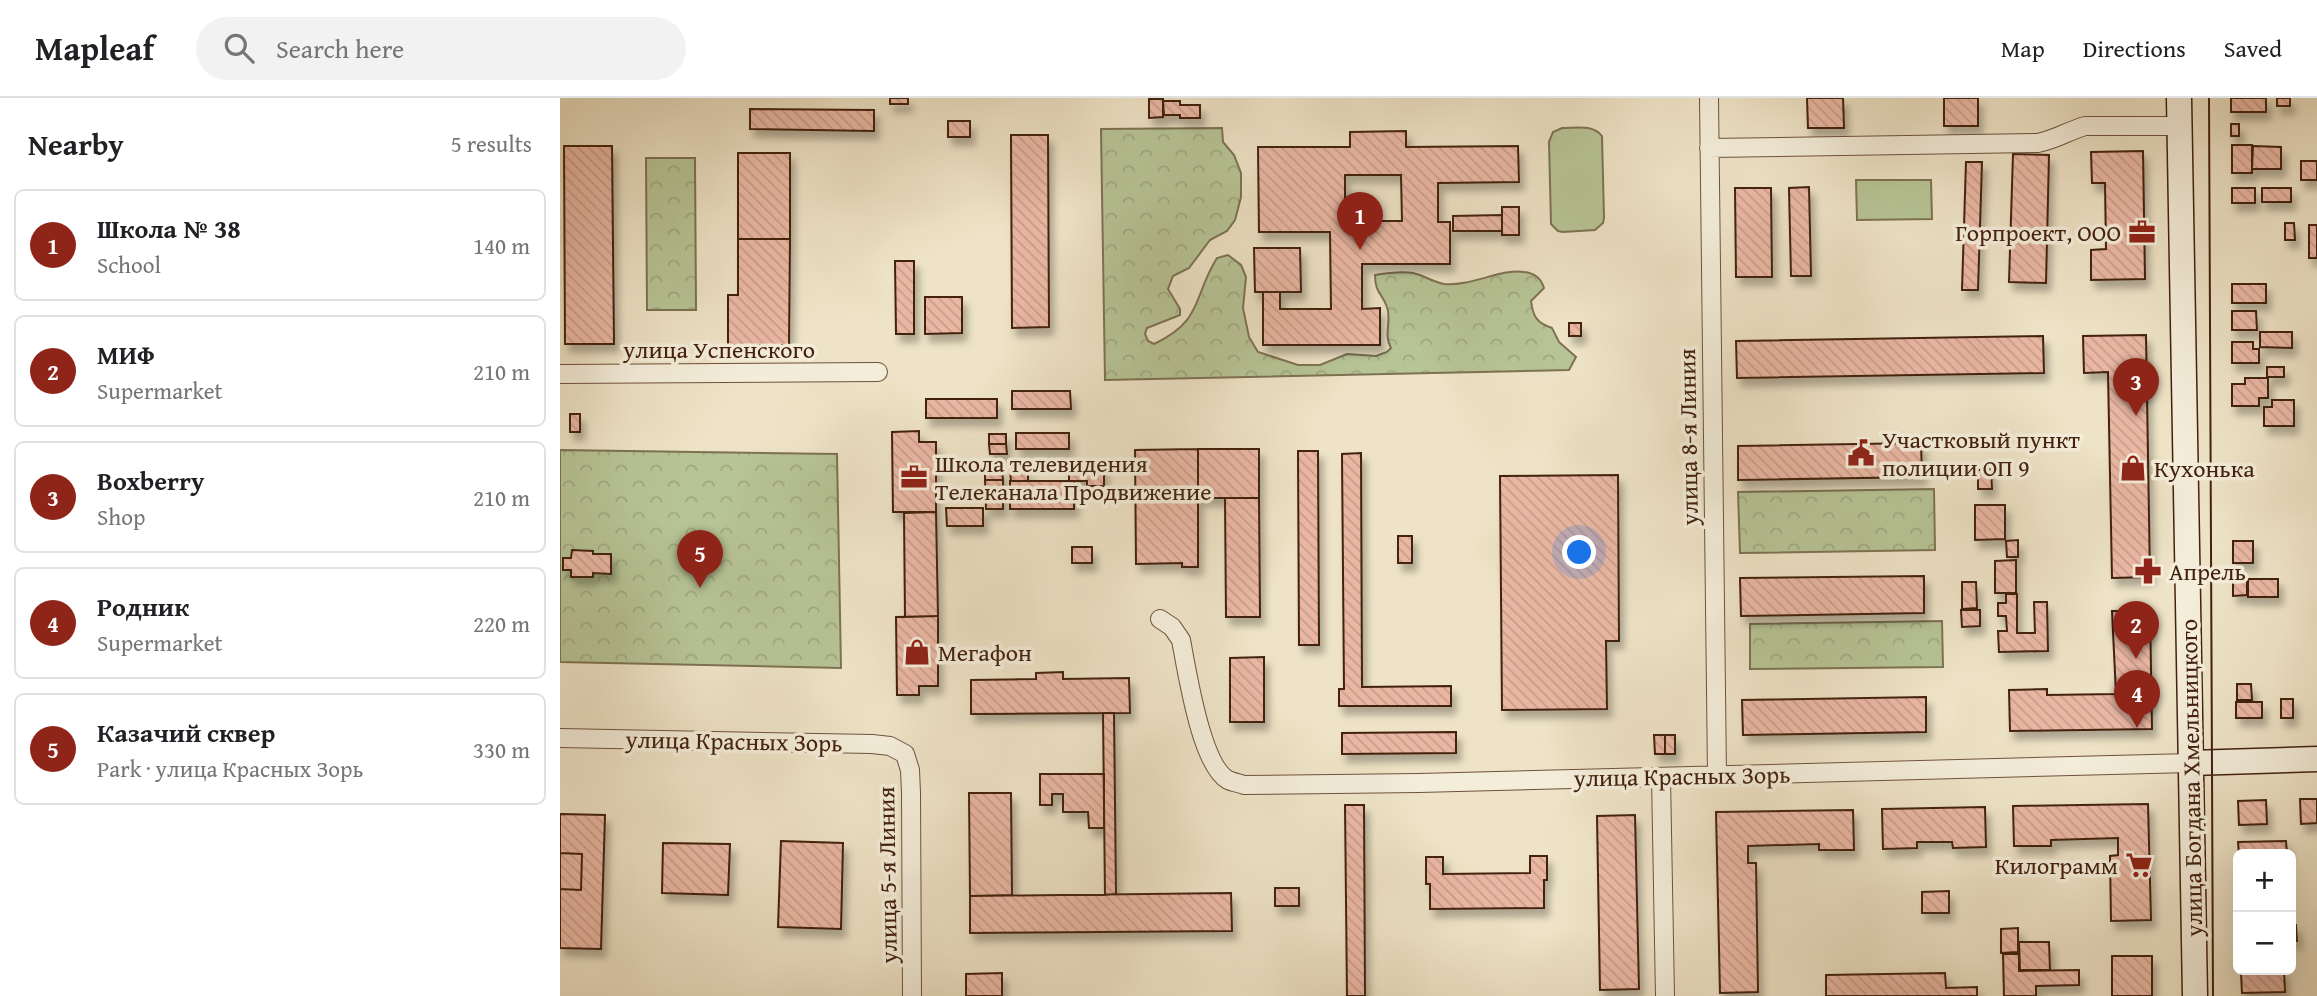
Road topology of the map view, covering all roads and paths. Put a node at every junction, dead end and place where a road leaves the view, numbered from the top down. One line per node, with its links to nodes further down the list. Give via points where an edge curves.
1 (1709, 98): 4 (street, улица 8-я Линия)
2 (2179, 98): 3 (main road, улица Богдана Хмельницкого)
3 (2179, 126): 4 (street, via 2085,126 2038,143); 11 (main road, улица Богдана Хмельницкого)
4 (1709, 148): 12 (street, улица 8-я Линия)
5 (878, 372): 6 (street, улица Успенского)
6 (560, 374)
7 (1160, 619): 13 (street, улица Красных Зорь, via 1181,640 1205,745 1214,766 1227,780 1264,786)
8 (560, 738): 9 (street, улица Красных Зорь, via 872,744)
9 (905, 754): 14 (street, улица 5-я Линия, via 911,793)
10 (2317, 759): 11 (main road, улица Красных Зорь)
11 (2191, 763): 12 (street, улица Красных Зорь); 16 (main road, улица Богдана Хмельницкого)
12 (1717, 775): 13 (street, улица Красных Зорь)
13 (1661, 777): 15 (street)
14 (912, 996)
15 (1665, 996)
16 (2195, 996)

